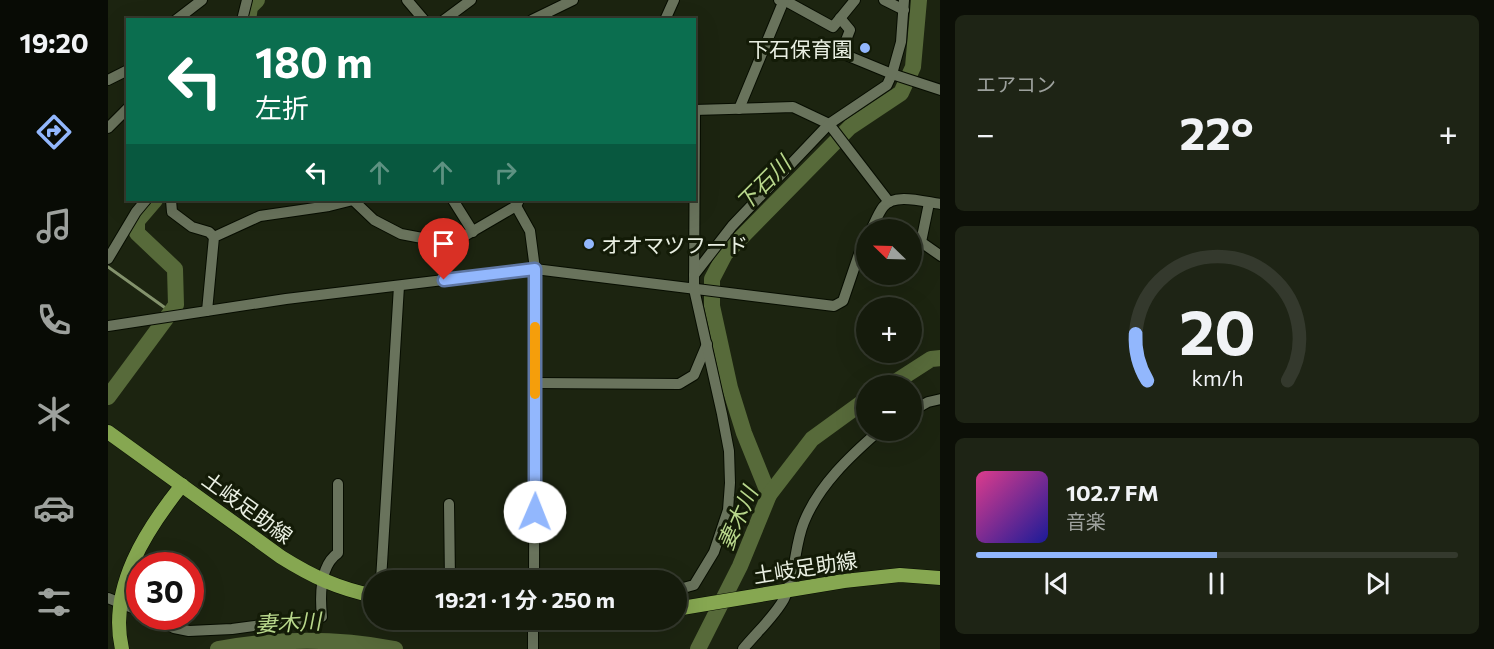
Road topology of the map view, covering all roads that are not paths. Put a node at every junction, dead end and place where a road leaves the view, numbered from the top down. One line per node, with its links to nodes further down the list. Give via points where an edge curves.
1 (202, 0): 13 (street)
2 (247, 0): 14 (street)
3 (406, 0): 15 (street)
4 (471, 0): 16 (street)
5 (573, 0): 11 (street)
6 (674, 0): 18 (street)
7 (777, 0): 8 (street)
8 (784, 0): 19 (street, via 833,27); 24 (street)
9 (855, 0): 19 (street)
10 (884, 0): 12 (street)
11 (555, 4): 17 (street)
12 (904, 5): 21 (street, via 901,42)
13 (179, 18)
14 (242, 18)
15 (422, 18)
16 (447, 18)
17 (536, 18)
18 (666, 18)
19 (840, 18): 21 (street, via 850,30 841,53)
20 (126, 71): 22 (street)
21 (892, 74): 23 (street); 27 (street, via 887,85)
22 (108, 80)
23 (940, 90)
24 (739, 109): 26 (street); 27 (street, via 793,107)
25 (126, 110): 28 (street)
26 (696, 110)
27 (829, 124): 35 (street); 45 (street, via 732,226)
28 (108, 128)
29 (145, 201): 42 (street)
30 (171, 201): 40 (street, via 171,212)
31 (349, 201): 40 (street, via 260,216)
32 (354, 201): 39 (street, via 374,220 401,234 456,241)
33 (454, 201): 39 (street)
34 (694, 201): 45 (street)
35 (889, 202): 37 (street); 38 (street)
36 (518, 203): 39 (street); 44 (street, via 530,231)
37 (935, 203): 41 (street, via 921,243)
38 (877, 219)
39 (472, 232)
40 (214, 237): 48 (street)
41 (940, 256)
42 (108, 259)
43 (856, 263): 47 (street, via 843,301 834,306)
44 (535, 269): 46 (street); 47 (street); 51 (street)
45 (694, 275): 47 (street)
46 (399, 286): 48 (street); 59 (street)
47 (694, 289): 50 (street)
48 (207, 311): 49 (street)
49 (108, 326)
50 (707, 344): 51 (street, via 694,375 679,384); 64 (street, via 729,451 728,510 714,552 694,585)
51 (535, 383): 61 (street)
52 (940, 399): 53 (street)
53 (922, 405)
54 (108, 432): 57 (main road, 土岐足助線)
55 (867, 441): 65 (street, via 849,457 803,523)
56 (338, 484): 63 (street, via 338,553 330,558)
57 (182, 485): 63 (main road, 土岐足助線, via 281,557); 67 (main road, via 135,554)
58 (449, 504): 60 (street)
59 (382, 570)
60 (450, 570)
61 (534, 570)
62 (940, 578): 65 (main road, 土岐足助線, via 900,575)
63 (323, 581): 66 (main road, 土岐足助線); 69 (street, via 322,617 232,629)
64 (687, 587)
65 (783, 592): 68 (main road, 土岐足助線); 73 (street, via 782,602)
66 (363, 594)
67 (116, 603): 71 (main road)
68 (687, 607)
69 (184, 630)
70 (531, 630): 72 (street)
71 (122, 649)
72 (532, 649)
73 (743, 649)

